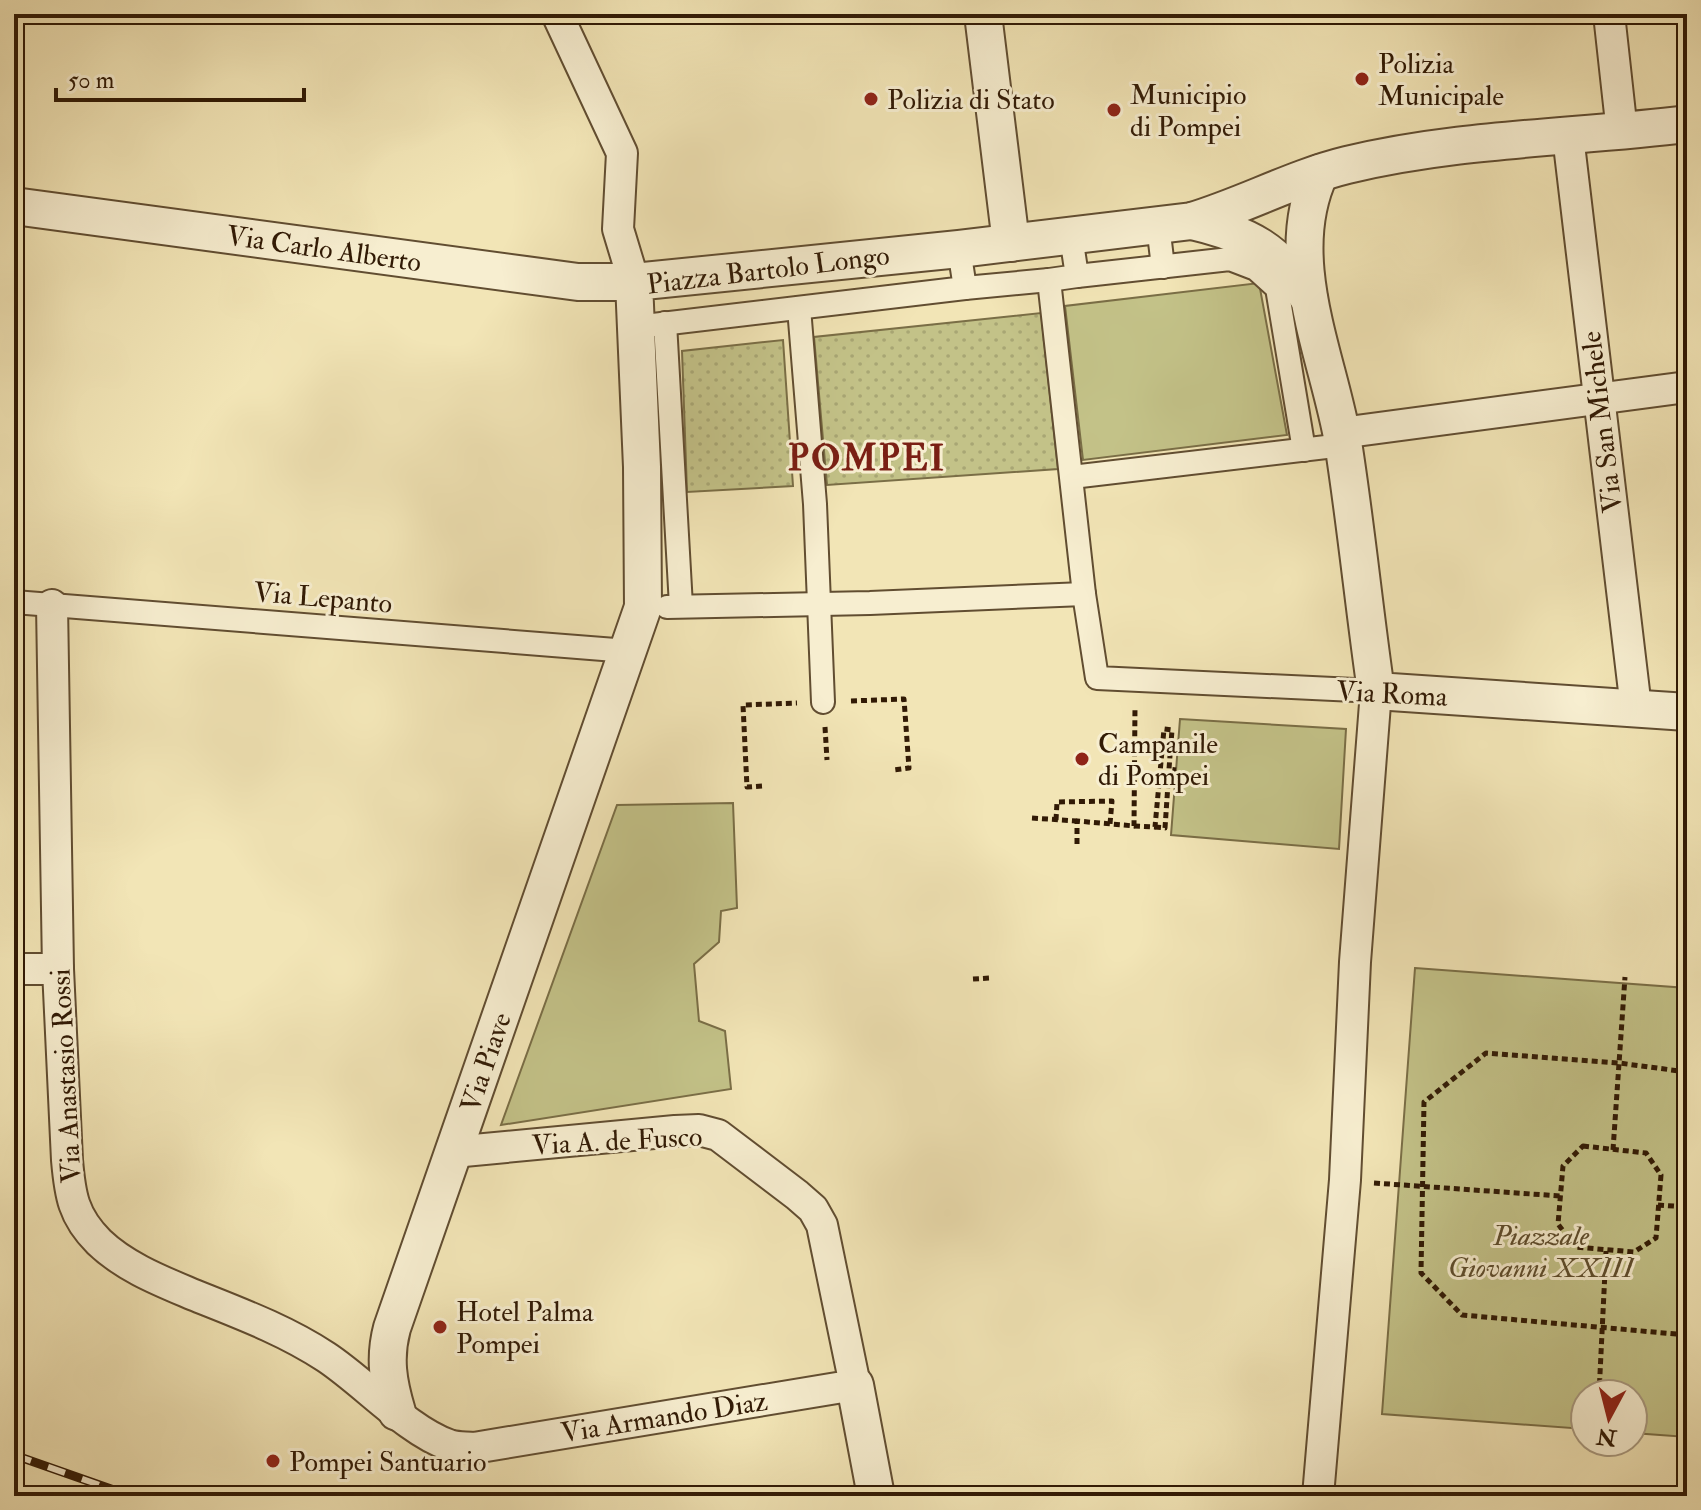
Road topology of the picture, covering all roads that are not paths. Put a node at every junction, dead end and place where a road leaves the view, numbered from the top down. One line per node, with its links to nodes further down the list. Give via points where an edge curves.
1 (557, 14): 16 (street, via 622,153 618,229)
2 (983, 14): 11 (street)
3 (1609, 14): 5 (street)
4 (1687, 124): 5 (street)
5 (1622, 132): 6 (street)
6 (1568, 136): 7 (street, via 1471,143); 23 (street, Via San Michele)
7 (1320, 173): 9 (street, Piazza Bartolo Longo, via 1224,211); 18 (street, Piazza Bartolo Longo, via 1306,213)
8 (14, 206): 16 (street, Via Carlo Alberto, via 578,282)
9 (1175, 223): 10 (street, Piazza Bartolo Longo); 13 (street); 18 (street, Piazza Bartolo Longo, via 1224,228 1253,240 1276,257)
10 (1071, 236): 11 (street, Piazza Bartolo Longo); 14 (street)
11 (1011, 243): 12 (street, Piazza Bartolo Longo)
12 (959, 249): 16 (street, Piazza Bartolo Longo); 17 (street)
13 (1163, 267): 14 (street); 21 (street, via 1230,259 1256,269 1277,288)
14 (1077, 276): 15 (street)
15 (1049, 280): 17 (street); 26 (street)
16 (634, 282): 20 (street, Piazza Bartolo Longo)
17 (965, 288): 19 (street)
18 (1310, 300): 21 (street, Piazza Bartolo Longo)
19 (799, 308): 20 (street); 29 (street, Piazza Bartolo Longo)
20 (650, 325): 29 (street, via 674,607); 31 (street, Piazza Bartolo Longo, via 642,467 643,607)
21 (1306, 359): 24 (street, Piazza Bartolo Longo); 25 (street)
22 (1687, 387): 23 (street)
23 (1598, 398): 24 (street); 34 (street, Via San Michele)
24 (1342, 439): 25 (street); 32 (street, Piazza Bartolo Longo)
25 (1304, 450): 26 (street)
26 (1072, 477): 27 (street)
27 (1084, 594): 29 (street); 32 (street, Via Roma, via 1097,678)
28 (14, 602): 30 (street, Via Lepanto)
29 (819, 604): 33 (street, Piazza Bartolo Longo)
30 (52, 605): 31 (street, Via Lepanto); 38 (street, Via Anastasio Rossi)
31 (628, 651): 36 (street, Piazza Bartolo Longo)
32 (1376, 691): 34 (street, Via Roma); 44 (street, via 1345,1180)
33 (823, 702)
34 (1636, 708): 35 (street, Via Roma)
35 (1687, 712)
36 (606, 714): 39 (street, Via Piave)
37 (14, 969): 38 (street)
38 (58, 969): 41 (street, Via Anastasio Rossi, via 69,1188 77,1215 127,1263 302,1342)
39 (453, 1152): 40 (street, Via A. de Fusco, via 675,1131 718,1135 797,1195 822,1225); 41 (street, Via Piave, via 386,1352)
40 (855, 1385): 42 (street, Via Armando Diaz); 43 (street)
41 (397, 1412): 42 (street, Via Anastasio Rossi, via 451,1446)
42 (474, 1448)
43 (876, 1496)
44 (1318, 1496)

